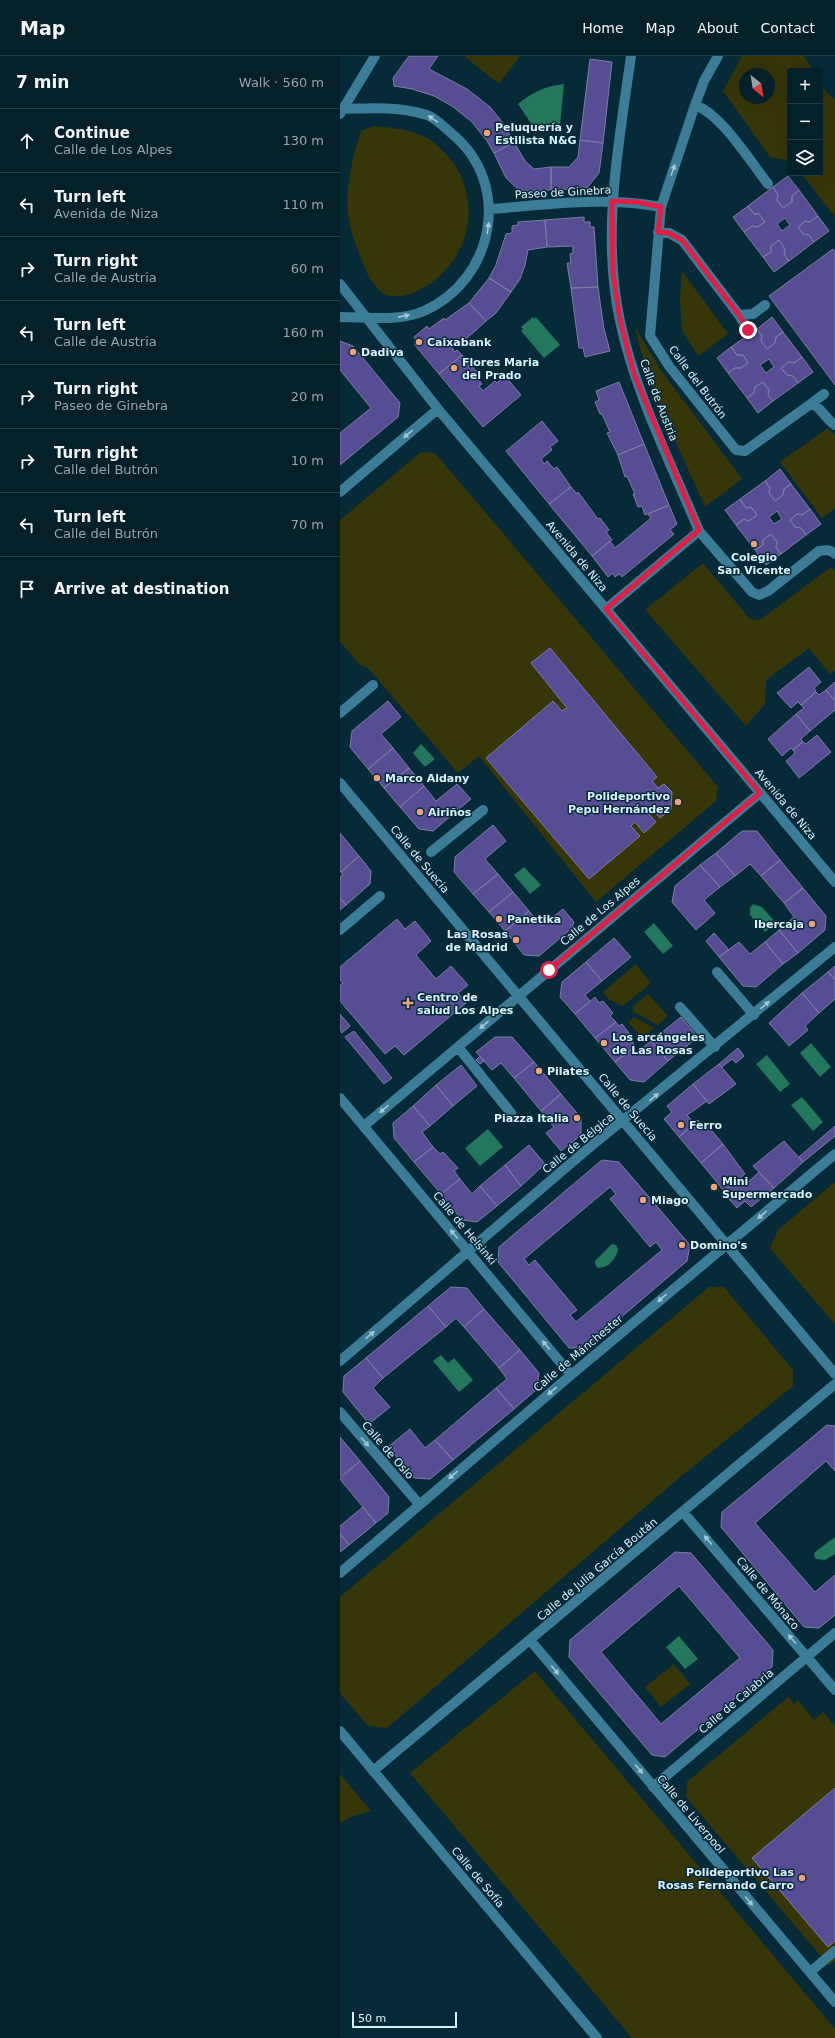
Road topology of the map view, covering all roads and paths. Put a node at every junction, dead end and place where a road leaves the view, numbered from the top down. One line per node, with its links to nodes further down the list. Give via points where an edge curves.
1 (375, 56): 5 (street)
2 (631, 56): 7 (street, Calle de Austria)
3 (718, 56): 4 (street, Calle del Butrón)
4 (694, 105): 6 (street, via 703,108 720,122); 8 (street, Calle del Butrón, one-way to 4)
5 (341, 111): 9 (street, one-way to 5, via 486,185 477,163 462,142 429,115 392,108)
6 (768, 184)
7 (612, 201): 8 (street, Paseo de Ginebra, via 637,202); 9 (street, Paseo de Ginebra); 22 (street, Calle de Austria, via 613,273 620,320 634,374)
8 (661, 207): 10 (street, Calle del Butrón)
9 (490, 209): 14 (street, one-way to 9, via 397,317 417,313 452,293 472,271 479,257 486,239)
10 (658, 232): 13 (street, via 669,233 682,240); 18 (street, Calle del Butrón, via 650,336 668,366 736,450 746,451)
11 (340, 284): 14 (street)
12 (765, 305): 13 (street, via 753,314)
13 (739, 315): 16 (street)
14 (365, 317): 15 (street); 19 (street, Avenida de Niza)
15 (340, 318)
16 (748, 330)
17 (824, 394): 18 (street, Calle del Butrón)
18 (812, 403): 20 (street)
19 (438, 409): 21 (street, one-way to 21); 24 (street, Avenida de Niza)
20 (835, 425)
21 (340, 492)
22 (699, 530): 23 (street, Calle de Austria, via 752,592 758,595 768,591 819,552 826,550); 24 (street)
23 (835, 554)
24 (606, 609): 28 (street, Avenida de Niza)
25 (373, 685): 26 (street)
26 (340, 713)
27 (340, 783): 36 (street, Calle de Suecia)
28 (760, 793): 31 (street, Avenida de Niza); 36 (street, Calle de Los Alpes)
29 (483, 810): 30 (street)
30 (431, 852)
31 (835, 882)
32 (380, 896): 33 (street)
33 (340, 930)
34 (835, 947): 38 (street, Calle de Bélgica, one-way to 34)
35 (717, 972): 38 (street)
36 (519, 995): 39 (street, Calle de Los Alpes, one-way to 39); 43 (street, Calle de Suecia)
37 (680, 1007): 40 (street)
38 (754, 1015): 40 (street, Calle de Bélgica)
39 (458, 1047): 42 (street); 44 (street, Calle de Los Alpes, one-way to 44)
40 (715, 1047): 43 (street, Calle de Bélgica, one-way to 40)
41 (340, 1098): 44 (street, Calle de Helsinki)
42 (511, 1113)
43 (624, 1121): 46 (street, Calle de Suecia); 47 (street, Calle de Bélgica)
44 (364, 1126): 47 (street, Calle de Helsinki, one-way to 44)
45 (835, 1154): 46 (street, Calle de Mánchester, one-way to 46)
46 (727, 1244): 49 (street, Calle de Suecia); 50 (street, Calle de Mánchester, one-way to 50)
47 (468, 1251): 48 (street, Calle de Bélgica, one-way to 47); 50 (street, Calle de Helsinki, one-way to 47)
48 (340, 1361)
49 (835, 1374)
50 (571, 1375): 53 (street, Calle de Mánchester, one-way to 53)
51 (835, 1384): 54 (street, Calle de Julia García Boután)
52 (340, 1412): 53 (street, Calle de Oslo, one-way to 53)
53 (419, 1504): 55 (street, Calle de Mánchester)
54 (683, 1512): 57 (street, Calle de Julia García Boután); 58 (street, Calle de Mónaco, one-way to 54)
55 (340, 1573)
56 (835, 1633): 58 (street, Calle de Calabria)
57 (530, 1640): 61 (street, Calle de Julia García Boután); 62 (street, Calle de Liverpool, one-way to 62)
58 (807, 1657): 59 (street, Calle de Mónaco); 62 (street, Calle de Calabria)
59 (835, 1690)
60 (340, 1731): 61 (street, Calle de Sofía)
61 (374, 1771): 66 (street, Calle de Sofía)
62 (653, 1787): 64 (street, Calle de Liverpool, one-way to 64)
63 (835, 1951): 64 (street)
64 (810, 1972): 65 (street, Calle de Liverpool)
65 (835, 2002)
66 (597, 2038)

